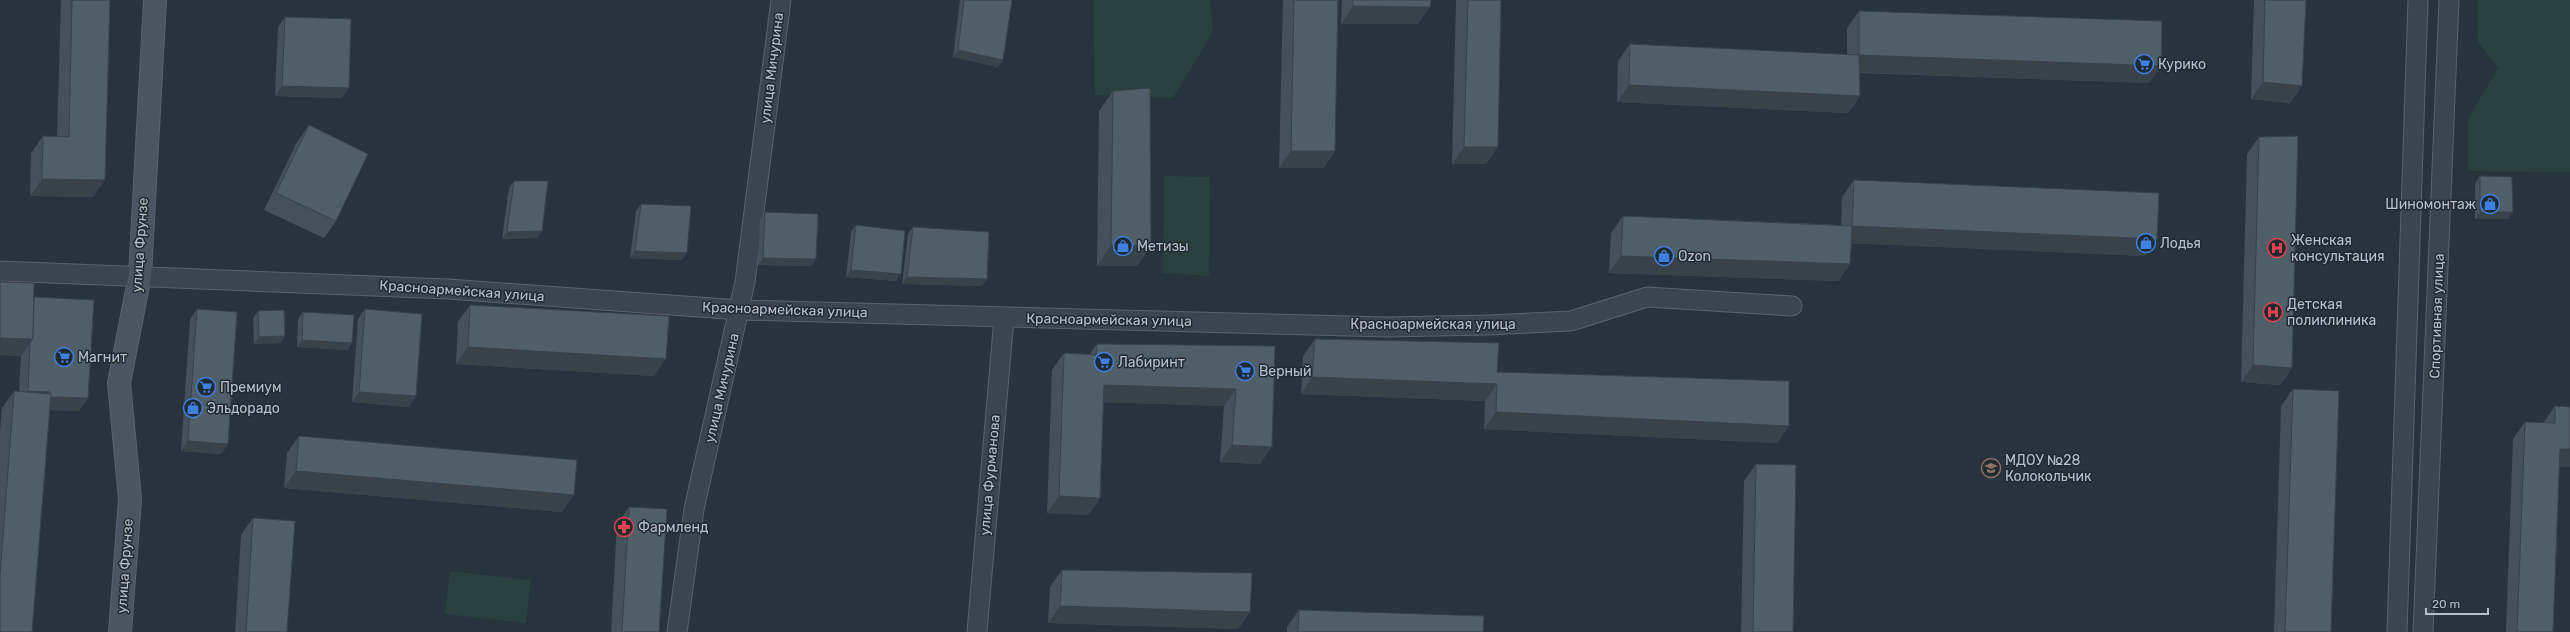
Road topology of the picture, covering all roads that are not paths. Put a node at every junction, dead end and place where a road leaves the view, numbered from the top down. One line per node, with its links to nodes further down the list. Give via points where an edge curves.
1 (155, 0): 6 (street, улица Фрунзе)
2 (781, 0): 8 (street, улица Мичурина)
3 (2418, 0): 13 (street)
4 (2449, 0): 14 (street, Спортивная улица)
5 (0, 271): 6 (street, Красноармейская улица)
6 (140, 275): 8 (street, Красноармейская улица, via 448,289); 10 (street, улица Фрунзе, via 119,383 130,499)
7 (1792, 306): 9 (street, Красноармейская улица, via 1647,297 1572,321 1388,327)
8 (740, 310): 9 (street, Красноармейская улица); 11 (street, улица Мичурина, via 694,509)
9 (1004, 318): 12 (street, улица Фурманова)
10 (120, 632)
11 (678, 632)
12 (977, 632)
13 (2397, 632)
14 (2423, 632)

